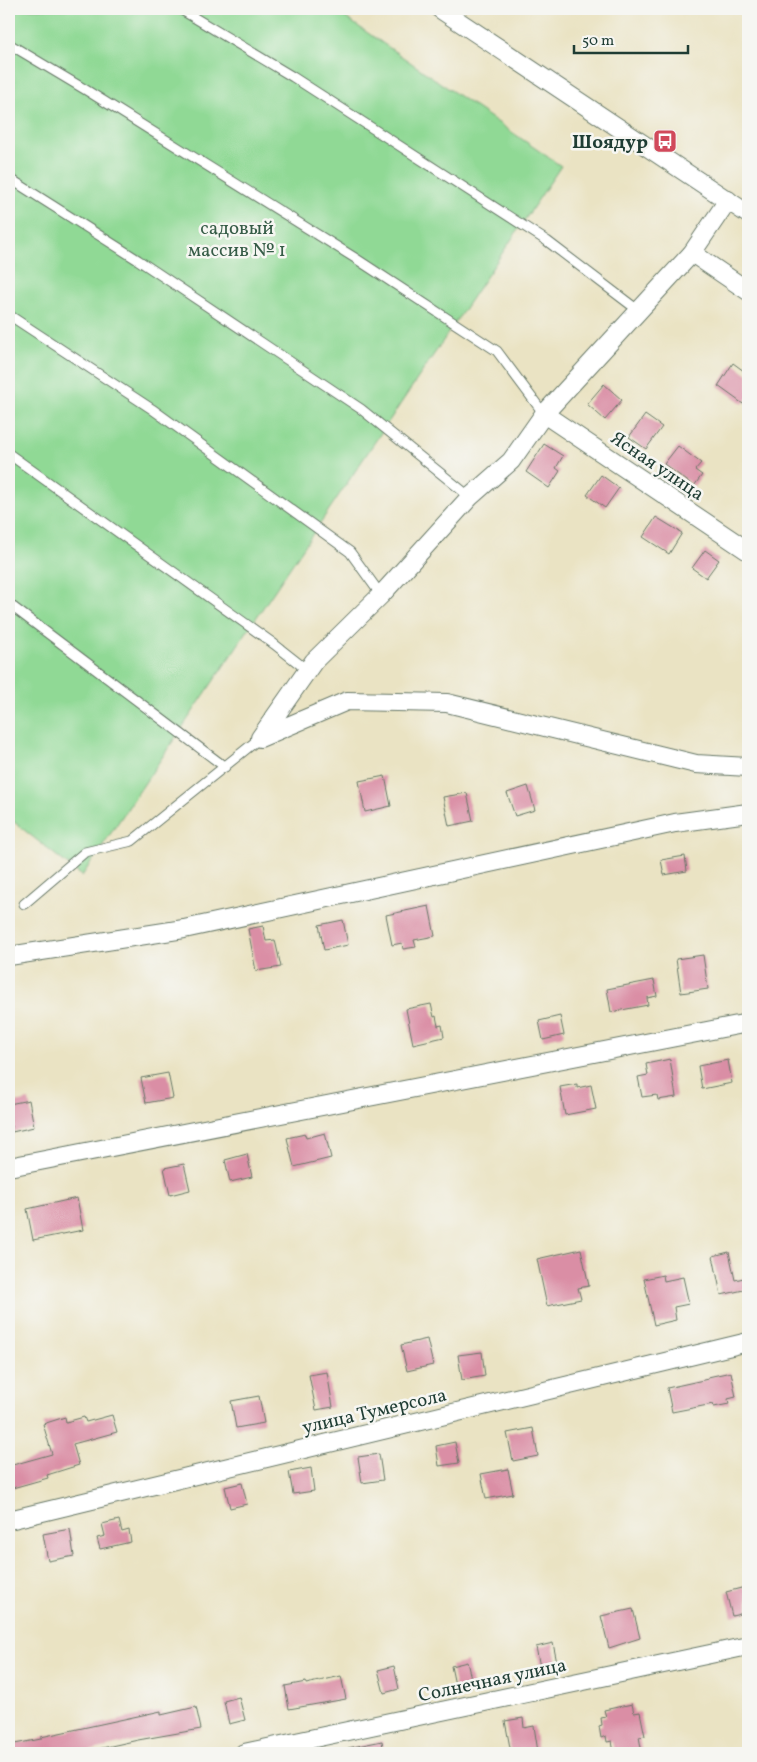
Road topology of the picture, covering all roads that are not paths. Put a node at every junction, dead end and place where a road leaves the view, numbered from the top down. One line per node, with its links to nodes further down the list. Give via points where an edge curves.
1 (180, 9): 9 (lane, via 293,77 547,241)
2 (440, 9): 5 (street)
3 (9, 44): 11 (lane, via 355,258 497,351)
4 (9, 178): 13 (lane, via 361,409)
5 (728, 200): 6 (street); 7 (street)
6 (748, 214)
7 (692, 253): 8 (street); 9 (street)
8 (748, 291)
9 (639, 311): 11 (street)
10 (9, 315): 15 (lane, via 152,408 350,552)
11 (544, 414): 13 (street, via 511,461); 14 (street, Ясная улица)
12 (9, 454): 17 (lane)
13 (470, 497): 15 (street)
14 (748, 551)
15 (381, 595): 17 (street)
16 (9, 604): 19 (lane)
17 (307, 670): 18 (street)
18 (260, 738): 19 (lane); 20 (street, via 347,701 447,703 696,764)
19 (225, 767): 22 (lane, via 132,841 85,852)
20 (748, 767)
21 (748, 812): 23 (street, via 675,823 184,929)
22 (24, 904)
23 (9, 956)
24 (748, 1023): 25 (street)
25 (9, 1167)
26 (748, 1342): 27 (street, улица Тумерсола)
27 (9, 1520)
28 (748, 1646): 29 (street, Солнечная улица)
29 (244, 1753)

